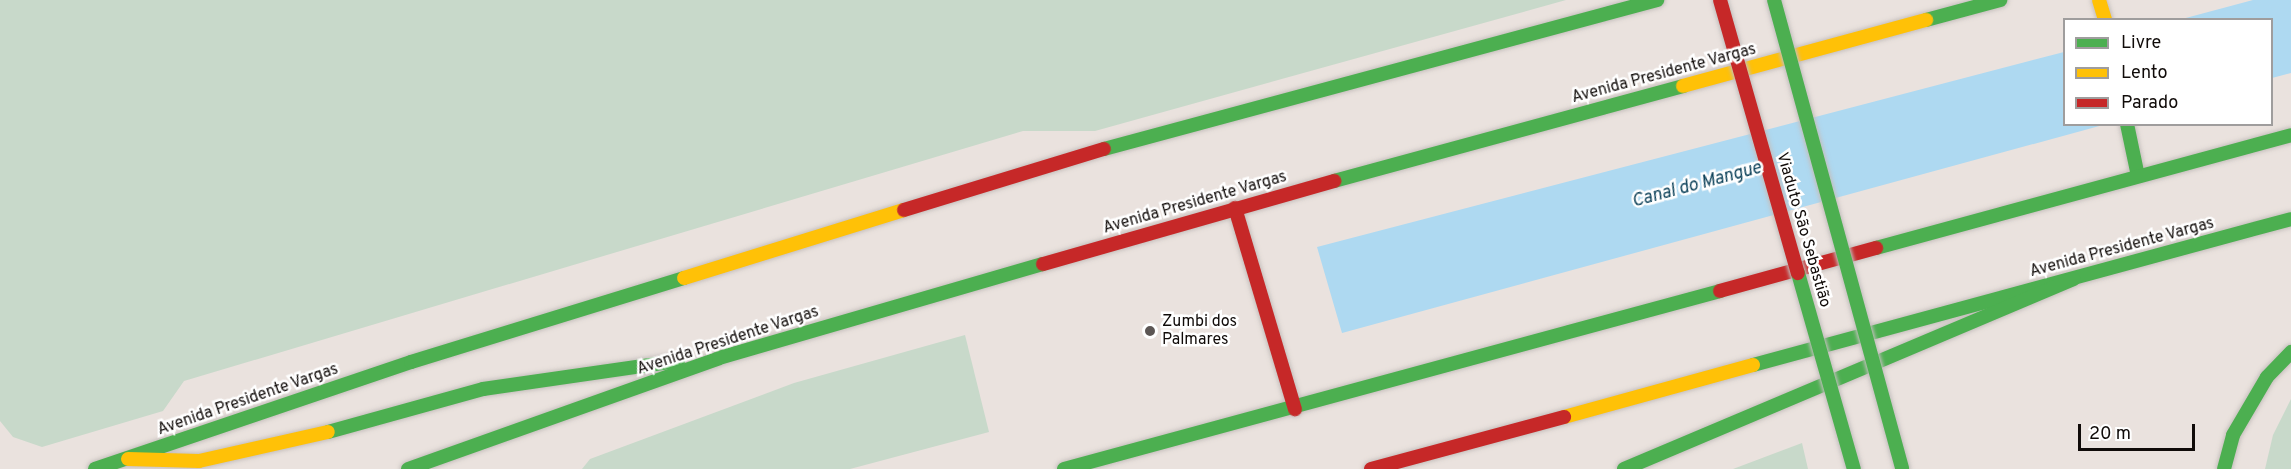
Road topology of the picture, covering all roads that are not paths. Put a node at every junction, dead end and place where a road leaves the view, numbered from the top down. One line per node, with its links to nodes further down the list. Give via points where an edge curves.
1 (1657, 0): 16 (main road, Avenida Presidente Vargas, via 1100,150 411,362)
2 (1720, 0): 22 (main road, Viaduto São Sebastião, bridge)
3 (1774, 0): 23 (main road, Viaduto São Sebastião, bridge)
4 (2000, 0): 10 (main road, Avenida Presidente Vargas)
5 (2099, 0): 6 (main road)
6 (2104, 18)
7 (2127, 126): 9 (main road)
8 (2291, 135): 9 (main road)
9 (2138, 176): 15 (main road)
10 (1234, 208): 14 (main road, Avenida Presidente Vargas); 15 (main road)
11 (2291, 219): 12 (main road, Avenida Presidente Vargas)
12 (2074, 279): 20 (main road, Avenida Presidente Vargas); 21 (main road)
13 (2291, 352): 24 (main road, via 2267,377 2233,435)
14 (719, 358): 16 (main road, via 631,364 483,389 271,448 199,461); 18 (main road, Avenida Presidente Vargas)
15 (1295, 409): 19 (main road)
16 (128, 459): 17 (main road, Avenida Presidente Vargas)
17 (95, 469)
18 (408, 469)
19 (1064, 469)
20 (1371, 469)
21 (1624, 469)
22 (1854, 469)
23 (1902, 469)
24 (2224, 469)

